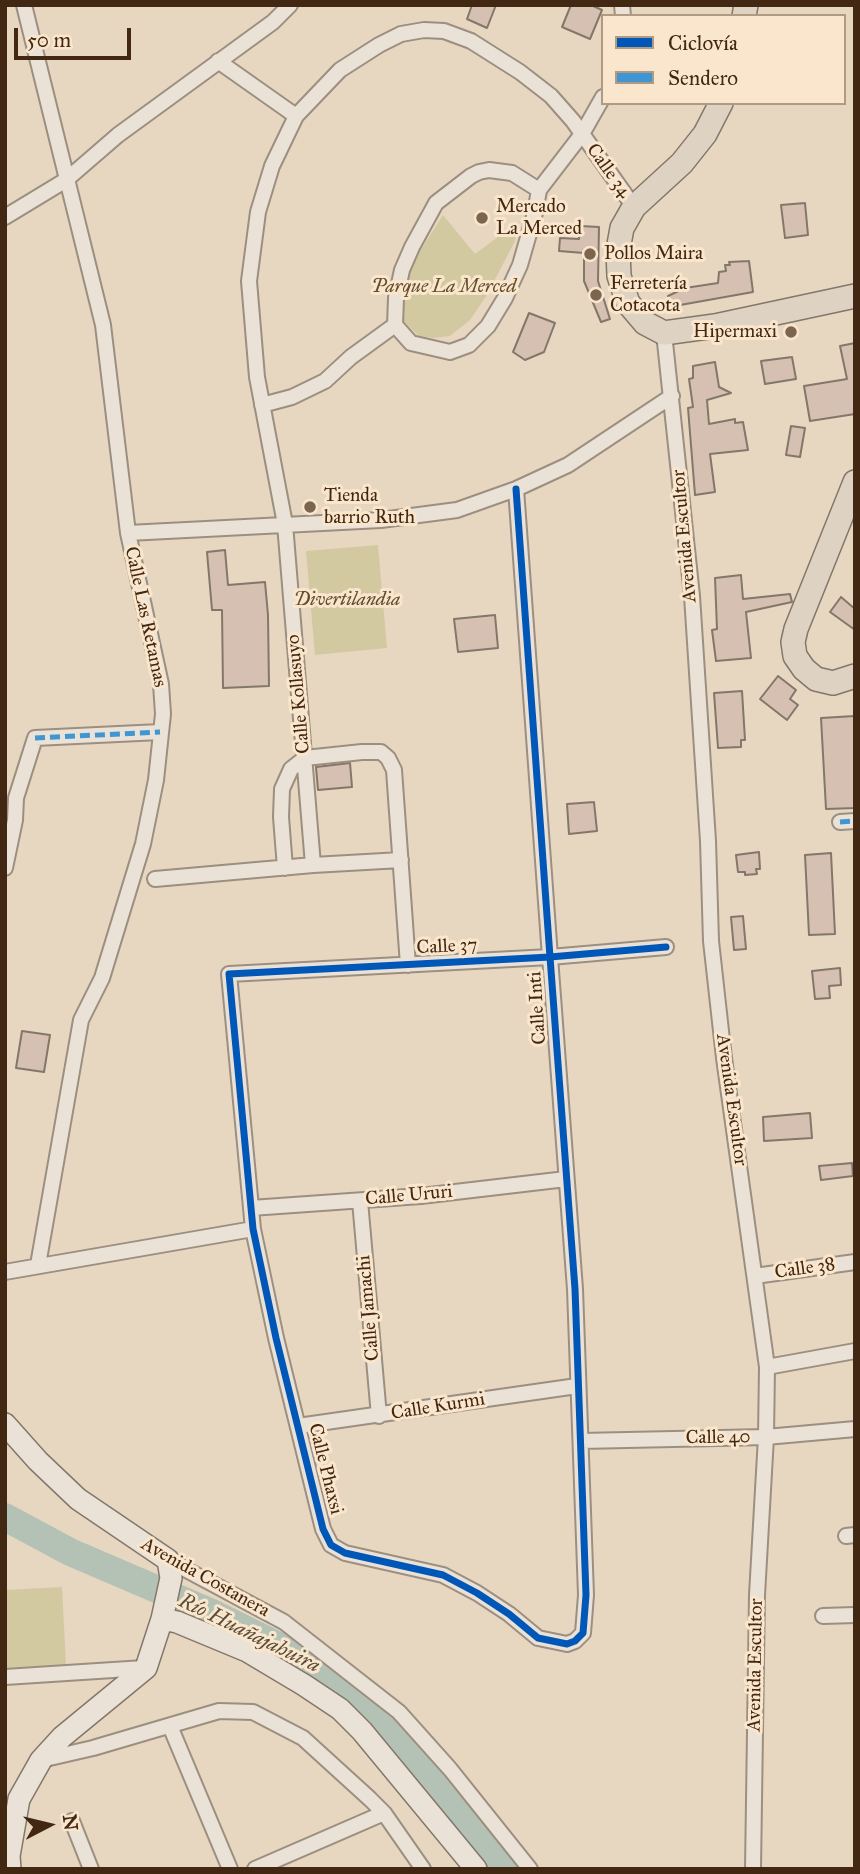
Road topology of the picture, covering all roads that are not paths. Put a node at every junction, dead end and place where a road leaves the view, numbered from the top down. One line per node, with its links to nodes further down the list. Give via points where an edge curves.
1 (24, 5): 8 (street, Calle Las Retamas)
2 (290, 6): 3 (street)
3 (218, 61): 6 (street); 8 (street)
4 (601, 101): 7 (street)
5 (720, 105): 10 (main road, via 682,163)
6 (296, 116): 7 (street, Calle 34, via 340,70 379,46 401,34 444,31 471,41 520,72 551,96); 16 (street, Calle Kollasuyo, via 272,166 253,246 250,292)
7 (582, 134): 9 (street); 10 (street, Calle 34)
8 (66, 180): 11 (street); 20 (street, Calle Las Retamas, via 103,325)
9 (539, 190): 13 (street, via 512,173 489,170 471,176 436,203 402,270); 13 (street, via 520,265 497,313 479,337 450,352 411,343)
10 (634, 207): 14 (main road, via 622,228 619,276 628,303 645,323)
11 (5, 217)
12 (855, 296): 14 (main road, via 715,326)
13 (395, 325): 16 (street, via 325,381)
14 (664, 332): 15 (street, Avenida Escultor)
15 (672, 396): 18 (street, via 568,465); 40 (street, Avenida Escultor, via 692,596 711,941)
16 (262, 405): 19 (street, Calle Kollasuyo)
17 (855, 482): 21 (main road, via 793,642 795,656 816,679 833,683)
18 (516, 489): 19 (street, via 457,510 413,518); 30 (street, Calle Inti)
19 (285, 524): 20 (street); 23 (street, Calle Kollasuyo)
20 (128, 533): 22 (street, Calle Las Retamas, via 161,684)
21 (855, 676)
22 (160, 732): 26 (street, via 35,738 16,798); 38 (street, Calle Las Retamas, via 143,844 102,978 80,1020)
23 (305, 758): 24 (street, via 381,752 388,758 394,770); 25 (street, Calle Kollasuyo); 27 (street, via 291,769 282,789)
24 (401, 860): 25 (street); 31 (street)
25 (313, 865): 27 (street)
26 (5, 868)
27 (285, 868): 28 (street)
28 (155, 879)
29 (666, 947): 30 (street, Calle 37)
30 (550, 957): 31 (street, Calle 37); 33 (street, Calle Inti)
31 (408, 965): 32 (street, Calle 37)
32 (229, 974): 35 (street, Calle Phaxsi)
33 (566, 1179): 34 (street, Calle Ururi); 43 (street, Calle Inti)
34 (360, 1201): 35 (street, Calle Ururi); 45 (street, Calle Jamachi)
35 (251, 1208): 36 (street, Calle Phaxsi)
36 (253, 1229): 38 (street); 47 (street, Calle Phaxsi)
37 (855, 1262): 40 (street, Calle 38)
38 (38, 1265): 39 (street)
39 (5, 1272)
40 (755, 1276): 42 (street, Avenida Escultor)
41 (855, 1351): 42 (street)
42 (767, 1367): 49 (street, Avenida Escultor)
43 (578, 1386): 45 (street, Calle Kurmi); 50 (street, Calle Inti)
44 (5, 1414): 51 (main road, Avenida Costanera)
45 (379, 1416): 47 (street, Calle Kurmi)
46 (5, 1424): 51 (main road, Avenida Costanera)
47 (298, 1426): 50 (street, Calle Phaxsi, via 331,1545 345,1553 443,1575 509,1614 538,1638 566,1644 583,1633 585,1620)
48 (855, 1429): 49 (street, Calle 40)
49 (766, 1437): 50 (street, Calle 40); 69 (street, Avenida Escultor, via 757,1595)
50 (581, 1441)
51 (20, 1442): 52 (main road, Avenida Costanera, via 78,1499)
52 (170, 1569): 55 (main road); 68 (street, Avenida Costanera, via 284,1622 399,1712)
53 (855, 1615): 54 (street)
54 (823, 1616)
55 (163, 1617): 56 (main road); 67 (main road, via 247,1651 340,1709)
56 (146, 1668): 57 (street); 59 (main road)
57 (5, 1677)
58 (170, 1726): 59 (street); 60 (street, via 219,1711 253,1712 303,1738); 64 (street)
59 (41, 1760): 62 (main road, via 19,1800)
60 (384, 1813): 65 (street); 66 (street)
61 (72, 1821): 63 (street)
62 (10, 1869)
63 (91, 1869)
64 (230, 1869)
65 (254, 1869)
66 (424, 1869)
67 (476, 1869)
68 (530, 1869)
69 (753, 1869)

